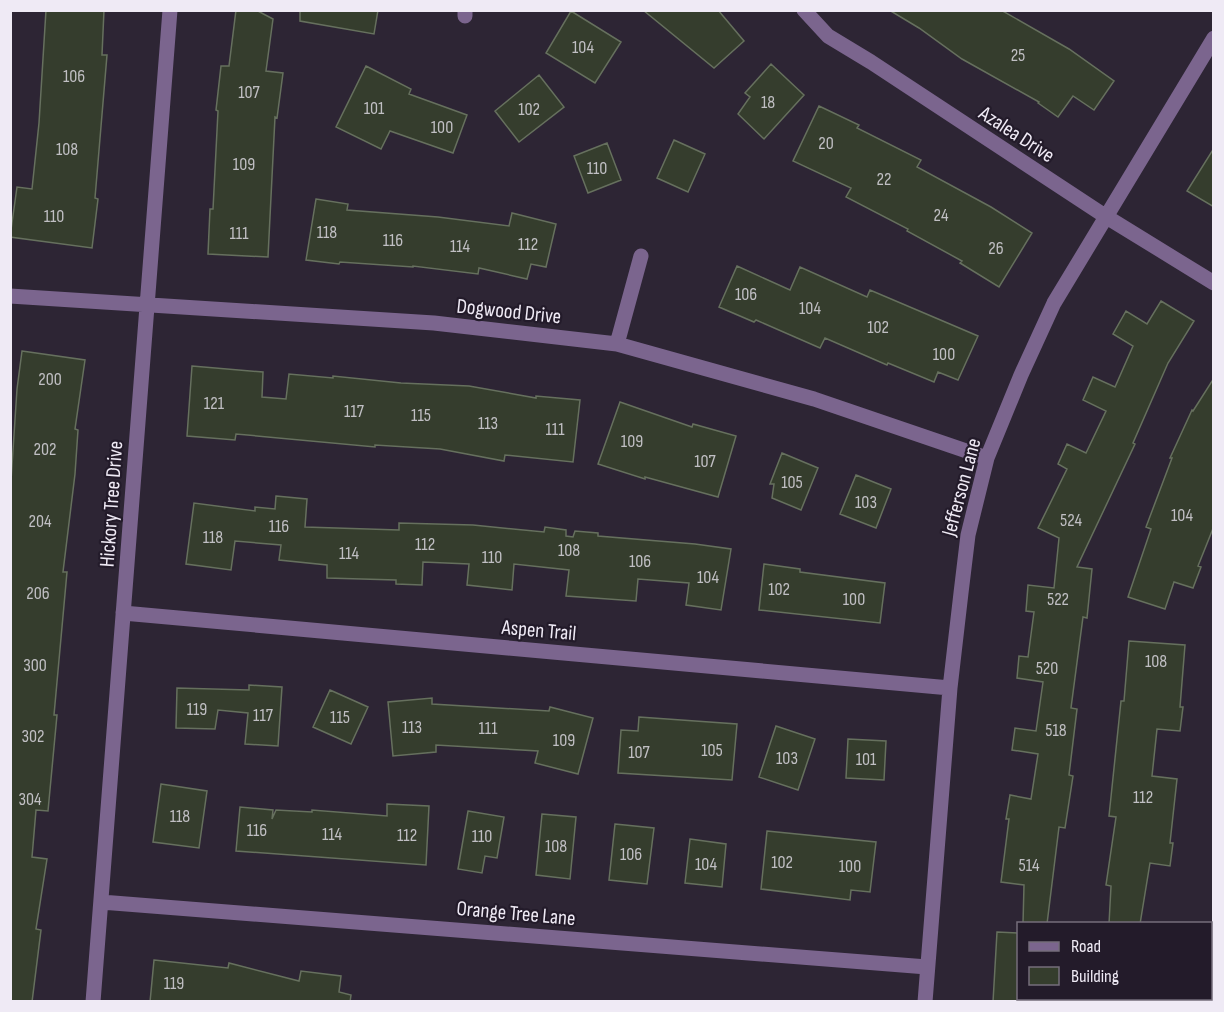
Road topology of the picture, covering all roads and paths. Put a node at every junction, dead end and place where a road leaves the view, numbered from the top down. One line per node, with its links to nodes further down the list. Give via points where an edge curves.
1 (170, 10): 8 (street, Hickory Tree Drive)
2 (804, 10): 4 (street, Azalea Drive, via 828,36)
3 (1214, 38): 4 (street, Jefferson Lane)
4 (1105, 216): 6 (street, Azalea Drive); 10 (street, Jefferson Lane, via 1054,303)
5 (641, 256): 9 (street)
6 (1214, 283)
7 (10, 296): 8 (street, Dogwood Drive)
8 (147, 304): 9 (street, Dogwood Drive, via 434,324); 11 (street, Hickory Tree Drive)
9 (617, 344): 10 (street, Dogwood Drive, via 813,399)
10 (987, 458): 12 (street, Jefferson Lane, via 968,535)
11 (123, 613): 12 (street, Aspen Trail); 13 (street, Hickory Tree Drive)
12 (950, 688): 16 (street, Jefferson Lane)
13 (101, 902): 16 (street, Orange Tree Lane); 17 (street, Hickory Tree Drive)
14 (1214, 944): 15 (street)
15 (1212, 961)
16 (927, 967): 18 (street, Jefferson Lane)
17 (93, 1002)
18 (925, 1002)

